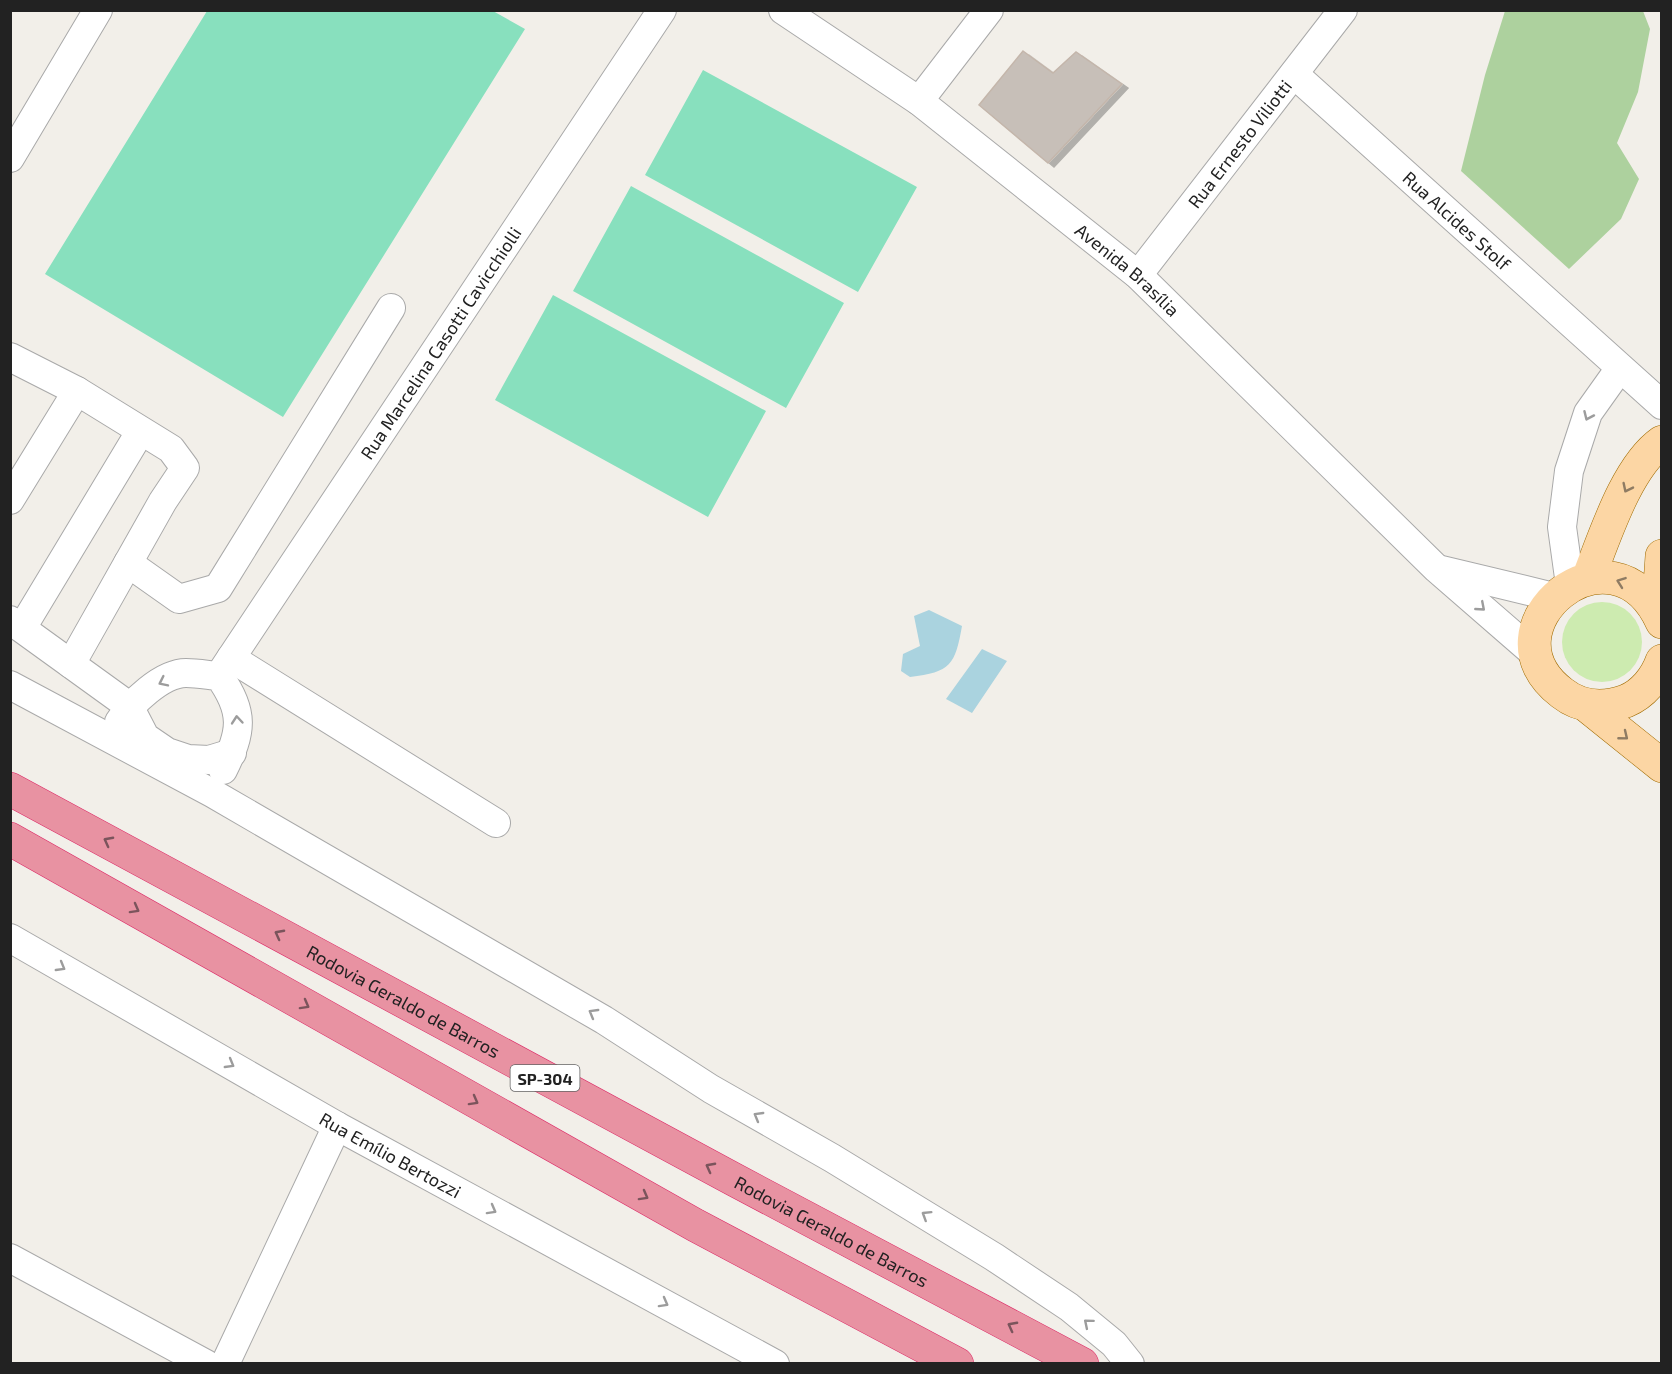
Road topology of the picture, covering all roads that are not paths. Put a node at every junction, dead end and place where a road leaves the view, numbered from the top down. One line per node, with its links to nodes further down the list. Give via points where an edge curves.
1 (98, 10): 8 (street)
2 (662, 10): 26 (street, Rua Marcelina Casotti Cavicchiolli)
3 (783, 10): 7 (street, Avenida Brasília)
4 (989, 10): 7 (street)
5 (1343, 10): 6 (street, Rua Ernesto Viliotti)
6 (1294, 74): 9 (street, Rua Ernesto Viliotti); 12 (street, Rua Alcides Stolf)
7 (920, 101): 9 (street, Avenida Brasília)
8 (10, 158)
9 (1138, 275): 20 (street, Avenida Brasília)
10 (391, 309): 19 (street, via 218,588 178,598)
11 (14, 365): 13 (street)
12 (1620, 368): 14 (street, Rua Alcides Stolf); 21 (street, one-way to 21, via 1588,414 1569,471 1562,527)
13 (77, 391): 15 (street); 17 (street)
14 (1662, 405)
15 (140, 432): 19 (street, via 171,449 185,468); 23 (street)
16 (1662, 442): 21 (main road, one-way to 21, via 1639,464 1610,523)
17 (10, 500)
18 (1662, 556): 22 (main road)
19 (129, 563): 25 (street)
20 (1437, 569): 21 (street); 24 (street, Avenida Brasília, one-way to 24)
21 (1571, 587): 22 (main road, one-way to 21, via 1640,591 1624,582 1606,578); 24 (main road, via 1544,609 1538,624)
22 (1660, 618)
23 (16, 624): 25 (street)
24 (1536, 655): 29 (main road, via 1554,687 1569,699)
25 (71, 664): 30 (street)
26 (225, 667): 30 (street, one-way to 30, via 184,673 158,683); 32 (street, one-way to 26, via 238,717); 36 (street)
27 (1659, 679): 29 (main road, via 1617,705)
28 (10, 685): 31 (street)
29 (1586, 705): 33 (main road, one-way to 33)
30 (129, 706): 31 (street); 32 (street, via 146,737 167,752 209,760)
31 (108, 737): 35 (street)
32 (232, 753): 35 (street)
33 (1662, 766)
34 (10, 789): 45 (highway, Rodovia Geraldo de Barros / SP-304, one-way to 34)
35 (212, 794): 46 (street, one-way to 35, via 1114,1344 1069,1306 993,1257 711,1089 604,1020)
36 (496, 823)
37 (10, 839): 44 (highway, SP-304, one-way to 44, via 695,1225)
38 (10, 938): 39 (street, Rua Emílio Bertozzi, one-way to 39)
39 (337, 1126): 41 (street, Rua Emílio Bertozzi, one-way to 41); 43 (street)
40 (10, 1258): 42 (street)
41 (759, 1360)
42 (206, 1364)
43 (225, 1364)
44 (957, 1364)
45 (1082, 1364)
46 (1130, 1364)

